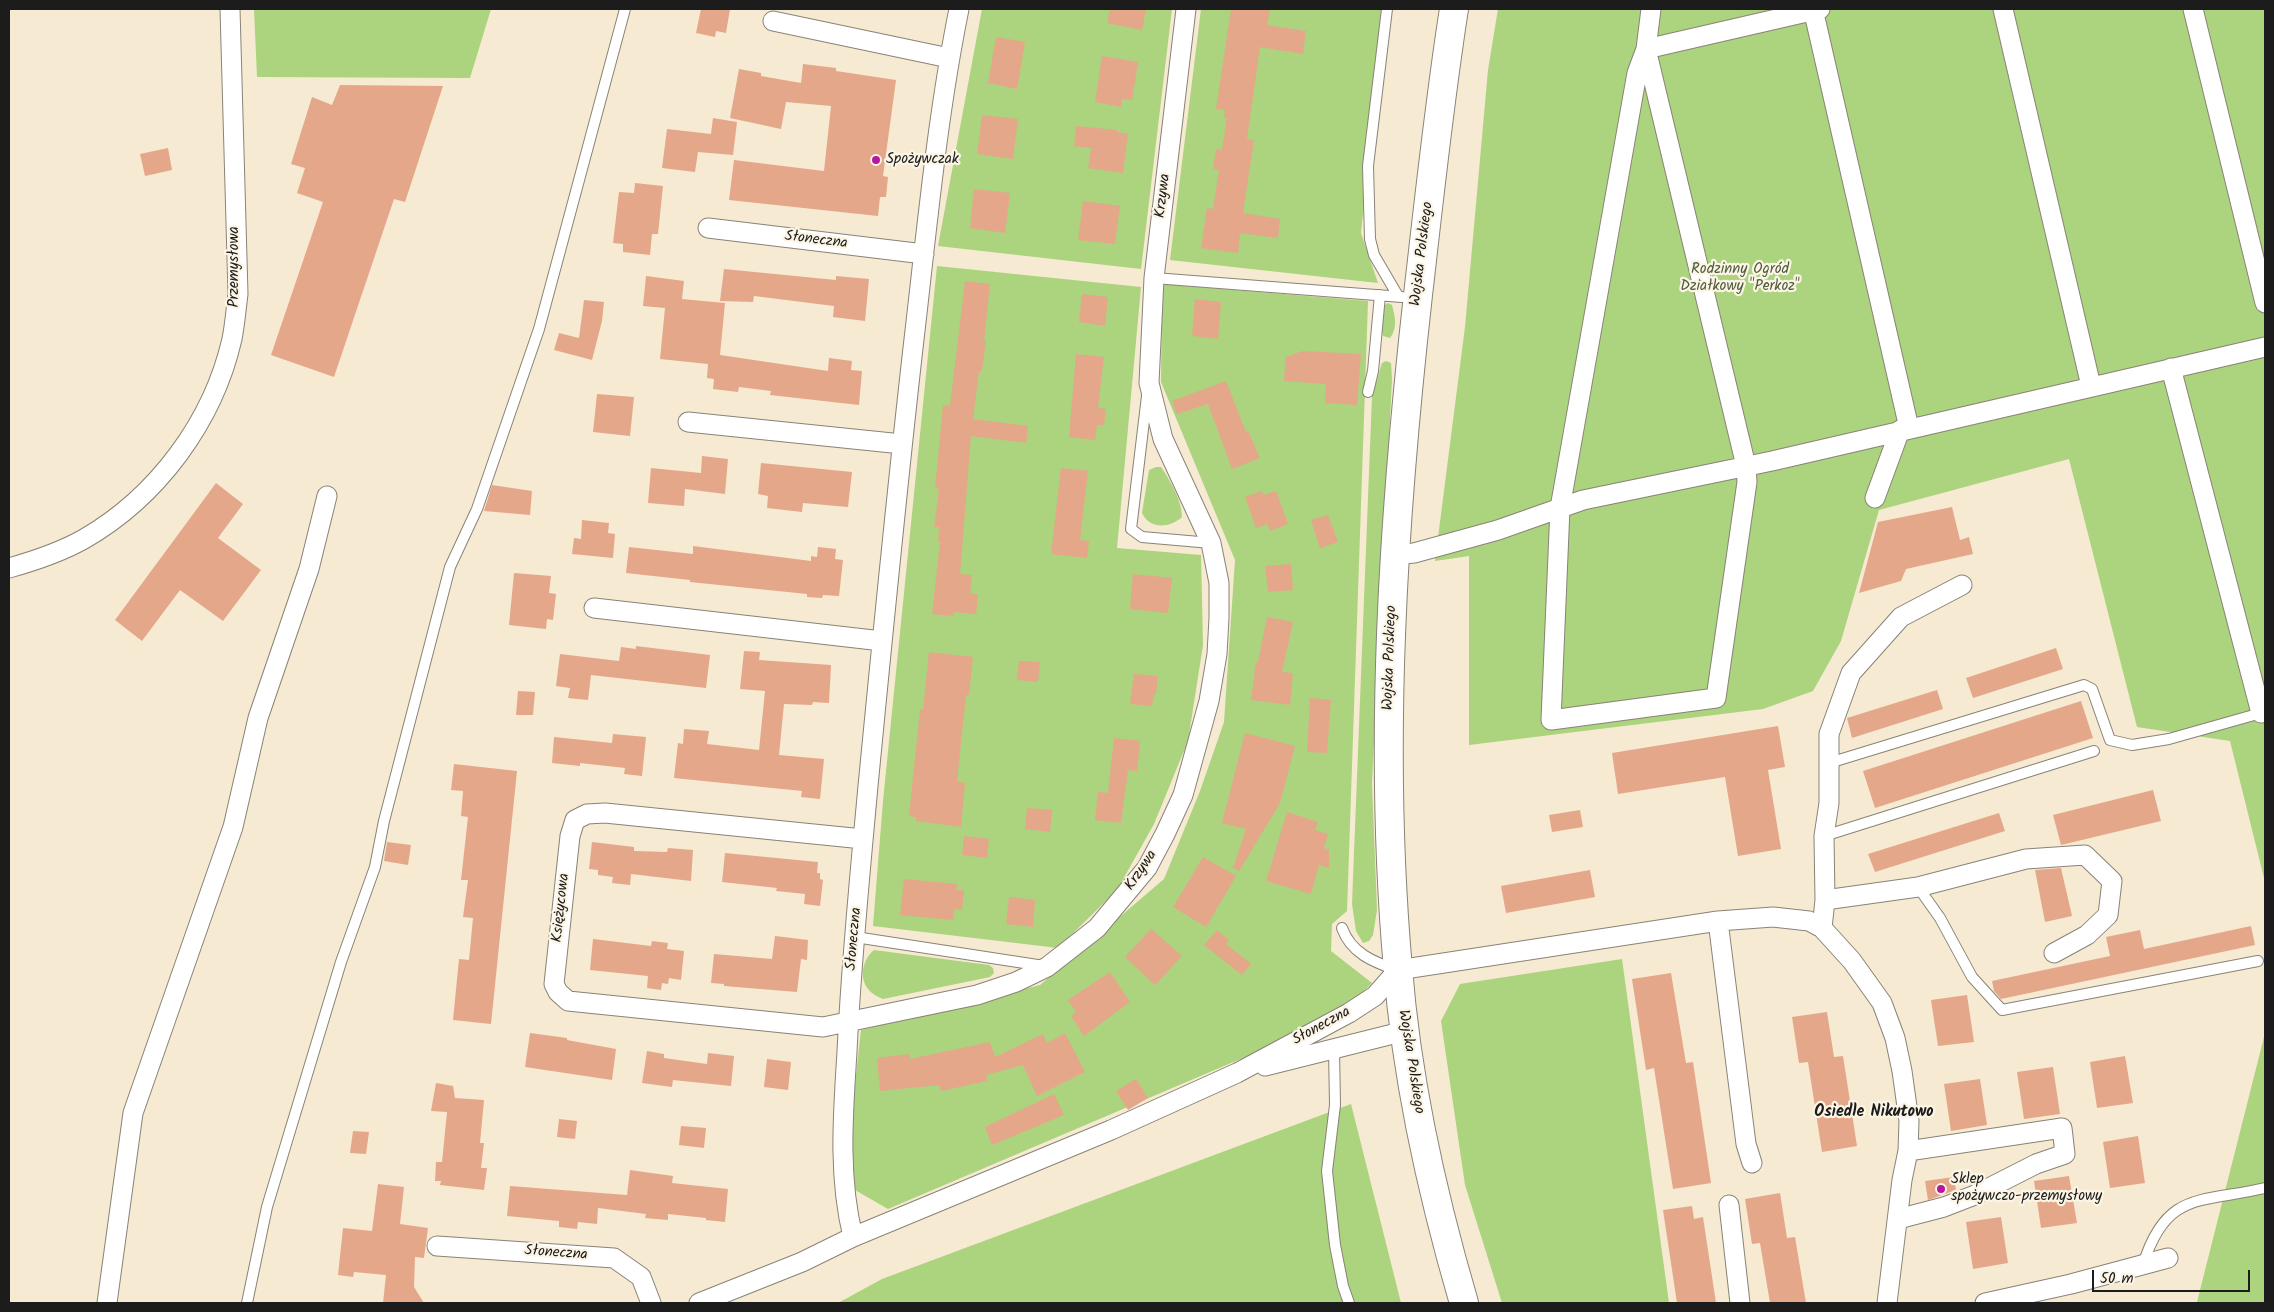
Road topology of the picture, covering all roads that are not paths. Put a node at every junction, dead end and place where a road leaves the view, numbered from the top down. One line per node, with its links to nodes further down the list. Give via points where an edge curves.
1 (230, 9): 34 (street, Przemysłowa, via 238,294 232,338 223,370 209,405 187,445 168,468 116,517 83,540)
2 (625, 9): 68 (lane, via 539,329 477,509 450,567 375,867 341,962 267,1207)
3 (959, 9): 13 (street, Słoneczna)
4 (1186, 9): 16 (street, Krzywa)
5 (1387, 9): 18 (lane, via 1368,166 1370,239 1374,255)
6 (1454, 9): 18 (street, Wojska Polskiego)
7 (1651, 9): 12 (street)
8 (1815, 9): 12 (street); 26 (street)
9 (2003, 9): 23 (street)
10 (2194, 9): 19 (street)
11 (774, 21): 13 (street)
12 (1646, 49): 28 (street); 31 (street, via 1637,73)
13 (949, 58): 15 (street, Słoneczna, via 939,116)
14 (708, 228): 15 (street, Słoneczna)
15 (924, 254): 27 (street, Słoneczna)
16 (1154, 278): 17 (lane); 22 (street, Krzywa)
17 (1380, 295): 18 (lane); 24 (lane)
18 (1408, 297): 33 (street, Wojska Polskiego)
19 (2265, 303)
20 (2265, 346): 21 (street)
21 (2171, 368): 23 (street); 38 (street)
22 (1149, 383): 32 (street, Krzywa, via 1163,439); 32 (lane, Krzywa, via 1131,529 1142,537)
23 (2091, 386): 26 (street)
24 (1368, 392)
25 (688, 422): 27 (street)
26 (1905, 429): 28 (street); 30 (street)
27 (902, 444): 37 (street, Słoneczna)
28 (1746, 466): 31 (street, via 1583,500); 31 (street, via 1747,482 1716,698 1551,720)
29 (327, 496): 67 (street, via 310,569 258,718 233,827 133,1113)
30 (1875, 498)
31 (1560, 508): 33 (street, via 1498,530 1414,553)
32 (1210, 543): 52 (street, Krzywa, via 1219,583 1217,654 1198,744 1182,795 1142,875 1096,928)
33 (1395, 555): 53 (street, Wojska Polskiego, via 1388,731 1390,866)
34 (9, 568)
35 (1962, 585): 41 (street, via 1901,617 1851,673 1828,734)
36 (594, 608): 37 (street)
37 (882, 641): 43 (street, Słoneczna)
38 (2260, 689): 39 (street)
39 (2261, 714): 41 (lane, via 2169,739 2132,745 2110,740 2092,689 2084,685)
40 (2094, 751): 42 (lane)
41 (1829, 763): 42 (street)
42 (1824, 836): 45 (street)
43 (863, 839): 49 (street, Słoneczna); 54 (street, Księżycowa, via 605,813 586,814 575,820 570,836 554,984 568,1001 823,1027)
44 (1918, 887): 45 (street); 50 (street, via 2026,859 2086,855 2112,881 2108,915 2087,935); 51 (lane, via 1940,918 1972,977 2002,1010)
45 (1825, 900): 48 (street)
46 (1718, 921): 48 (street, via 1773,917 1809,921); 53 (street); 59 (street, via 1746,1144)
47 (1342, 928): 53 (lane, via 1346,940 1369,960)
48 (1822, 928): 58 (street, via 1852,961 1882,1003 1895,1038 1902,1071 1909,1121)
49 (855, 937): 52 (lane); 54 (street, Słoneczna)
50 (2054, 953)
51 (2258, 960)
52 (1047, 967): 54 (street, Krzywa, via 1016,982 977,994)
53 (1398, 970): 55 (street, Wojska Polskiego); 57 (street, Słoneczna, via 1375,996 1362,1005)
54 (848, 1023): 63 (street, Słoneczna, via 842,1153 847,1212)
55 (1405, 1031): 56 (street, Słoneczna); 72 (street, Wojska Polskiego, via 1430,1171)
56 (1334, 1049): 57 (street, Słoneczna); 71 (lane, via 1335,1105 1327,1171 1335,1245)
57 (1237, 1073): 63 (street, Słoneczna, via 1111,1130)
58 (1908, 1150): 62 (street); 62 (street, via 2062,1128 2065,1154 2036,1164 1975,1195)
59 (1752, 1163)
60 (2265, 1188): 66 (lane, via 2211,1196 2184,1206 2164,1220 2149,1244)
61 (1729, 1205): 73 (street)
62 (1898, 1219): 74 (street)
63 (853, 1237): 70 (street, Słoneczna, via 802,1262)
64 (437, 1246): 69 (street, Słoneczna, via 614,1258 642,1277)
65 (2168, 1258): 66 (street)
66 (2143, 1265): 75 (street)
67 (107, 1303)
68 (247, 1303)
69 (651, 1303)
70 (699, 1303)
71 (1348, 1303)
72 (1464, 1303)
73 (1740, 1303)
74 (1887, 1303)
75 (1985, 1303)

